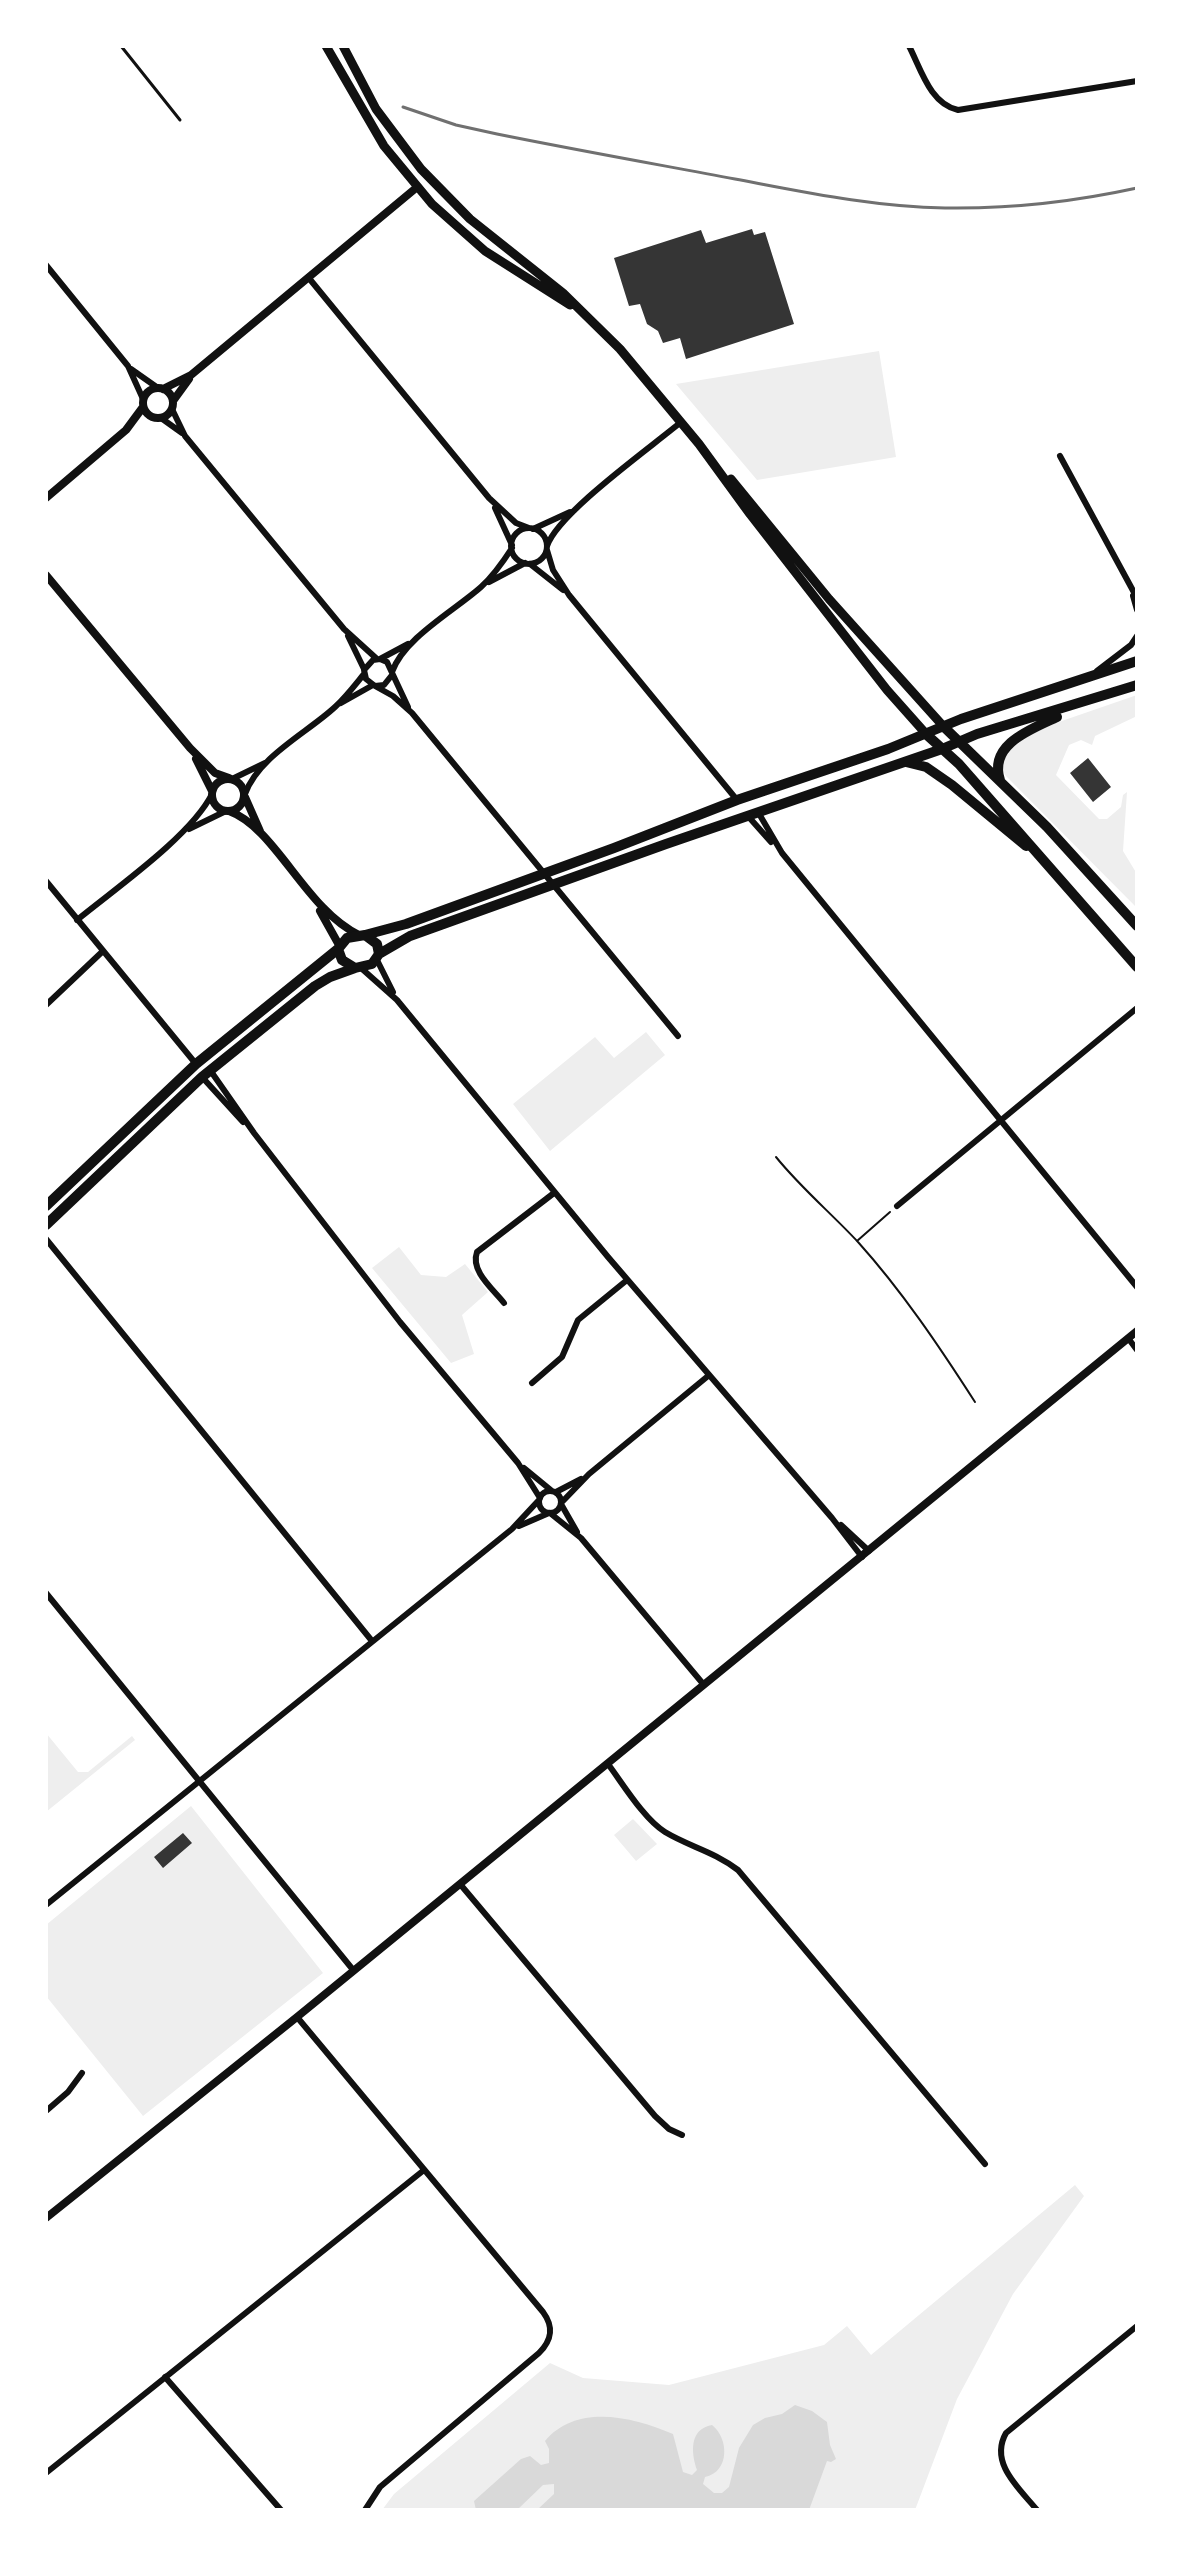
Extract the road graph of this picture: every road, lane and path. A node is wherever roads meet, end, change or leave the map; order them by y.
1 (121, 46) edge
2 (326, 46) edge
3 (343, 46) edge
4 (909, 46) edge
5 (1137, 81) edge
6 (180, 120) dead end
7 (428, 178) junction
8 (416, 188) junction
9 (46, 265) edge
10 (308, 277) junction
11 (596, 323) junction
12 (128, 366) junction
13 (191, 375) junction
14 (160, 389) junction
15 (143, 403) junction
16 (172, 405) junction
17 (156, 418) junction
18 (681, 422) junction
19 (126, 430) junction
20 (185, 436) junction
21 (699, 444) junction
22 (1060, 456) dead end
23 (49, 494) edge
24 (489, 498) junction
25 (574, 510) junction
26 (531, 529) junction
27 (512, 547) junction
28 (547, 548) junction
29 (528, 564) junction
30 (46, 568) edge
31 (46, 575) edge
32 (56, 585) junction
33 (483, 586) junction
34 (1135, 594) edge
35 (569, 595) junction
36 (1137, 610) edge
37 (344, 629) junction
38 (1137, 636) edge
39 (418, 638) junction
40 (378, 659) junction
41 (1137, 661) edge
42 (364, 672) junction
43 (392, 674) junction
44 (1088, 678) junction
45 (374, 686) junction
46 (1135, 688) edge
47 (1084, 704) junction
48 (335, 707) junction
49 (412, 713) junction
50 (944, 727) junction
51 (927, 735) junction
52 (959, 741) junction
53 (190, 748) junction
54 (942, 749) junction
55 (271, 759) junction
56 (904, 762) junction
57 (230, 778) junction
58 (1000, 780) junction
59 (212, 792) junction
60 (245, 796) junction
61 (737, 800) junction
62 (227, 811) junction
63 (752, 814) junction
64 (184, 831) junction
65 (264, 839) junction
66 (782, 853) junction
67 (1046, 862) junction
68 (544, 873) junction
69 (46, 881) edge
70 (553, 885) junction
71 (314, 900) junction
72 (77, 920) junction
73 (1137, 926) edge
74 (362, 935) junction
75 (339, 947) junction
76 (103, 951) junction
77 (378, 957) junction
78 (1137, 967) edge
79 (358, 968) junction
80 (397, 1000) junction
81 (46, 1005) edge
82 (1137, 1008) edge
83 (678, 1036) dead end
84 (196, 1064) junction
85 (206, 1074) junction
86 (1001, 1121) junction
87 (776, 1157) dead end
88 (554, 1193) junction
89 (46, 1206) edge
90 (897, 1206) joint
91 (46, 1225) edge
92 (46, 1239) edge
93 (857, 1241) junction
94 (627, 1280) junction
95 (1137, 1287) edge
96 (504, 1303) dead end
97 (1137, 1331) edge
98 (1128, 1338) junction
99 (1137, 1350) edge
100 (708, 1376) junction
101 (532, 1383) dead end
102 (975, 1402) dead end
103 (518, 1463) junction
104 (589, 1474) junction
105 (554, 1491) junction
106 (539, 1499) junction
107 (562, 1503) junction
108 (549, 1513) junction
109 (512, 1529) junction
110 (581, 1538) junction
111 (866, 1554) junction
112 (46, 1593) edge
113 (372, 1641) junction
114 (704, 1685) junction
115 (608, 1764) junction
116 (200, 1781) junction
117 (460, 1884) junction
118 (48, 1905) edge
119 (354, 1971) junction
120 (297, 2017) junction
121 (82, 2073) dead end
122 (46, 2111) edge
123 (682, 2135) dead end
124 (985, 2164) dead end
125 (424, 2170) junction
126 (46, 2218) edge
127 (1137, 2326) edge
128 (165, 2377) junction
129 (46, 2473) edge
130 (281, 2510) edge
131 (365, 2510) edge
132 (1037, 2510) edge

1 - 6 lane
2 - 8 main road
3 - 7 main road
4 - 5 street
7 - 8 main road
7 - 11 main road
8 - 10 street
8 - 11 main road
9 - 12 street
10 - 13 street
10 - 24 street
11 - 18 main road
12 - 14 street
12 - 15 street
13 - 14 street
13 - 16 street
14 - 15 street
14 - 16 street
15 - 17 street
15 - 19 street
16 - 17 street
16 - 20 street
17 - 19 street
17 - 20 street
18 - 21 main road
18 - 25 street
19 - 23 street
20 - 37 street
21 - 50 main road
21 - 51 main road
22 - 34 street
24 - 26 street
24 - 27 street
25 - 26 street
25 - 28 street
26 - 27 street
26 - 28 street
27 - 29 street
27 - 33 street
28 - 29 street
28 - 35 street
29 - 33 street
29 - 35 street
30 - 32 street
31 - 32 street
32 - 53 street
33 - 39 street
34 - 36 street
35 - 61 street
37 - 40 street
37 - 42 street
38 - 44 street
39 - 40 street
39 - 43 street
40 - 42 street
40 - 43 street
41 - 44 main road
42 - 45 street
42 - 48 street
43 - 45 street
43 - 49 street
44 - 50 main road
45 - 48 street
45 - 49 street
46 - 47 main road
47 - 52 main road
47 - 58 main road
48 - 55 street
49 - 68 street
50 - 51 main road
50 - 52 main road
51 - 54 main road
51 - 61 main road
52 - 54 main road
52 - 58 main road
53 - 57 street
53 - 59 street
54 - 56 main road
54 - 67 main road
55 - 57 street
55 - 60 street
56 - 63 main road
56 - 67 main road
57 - 59 street
57 - 60 street
58 - 73 main road
59 - 62 street
59 - 64 street
60 - 62 street
60 - 65 street
61 - 63 main road
61 - 68 main road
62 - 64 street
62 - 65 street
63 - 66 street
63 - 66 street
63 - 70 main road
64 - 72 street
65 - 71 street
66 - 86 street
67 - 78 main road
68 - 70 street
68 - 74 main road
69 - 72 street
70 - 77 main road
70 - 83 street
71 - 74 street
71 - 75 street
72 - 76 street
74 - 75 main road
74 - 77 main road
75 - 79 main road
75 - 84 main road
76 - 81 street
76 - 84 street
77 - 79 main road
77 - 80 street
79 - 80 street
79 - 85 main road
80 - 88 street
82 - 86 street
84 - 85 main road
84 - 89 main road
85 - 91 main road
85 - 103 street
86 - 90 street
86 - 95 street
87 - 93 path
88 - 94 street
88 - 96 street
90 - 93 path
92 - 113 street
93 - 102 path
94 - 100 street
94 - 101 street
97 - 98 street
98 - 99 street
98 - 111 street
100 - 104 street
100 - 111 street
103 - 105 street
103 - 106 street
104 - 105 street
104 - 107 street
105 - 106 street
105 - 107 street
106 - 108 street
106 - 109 street
107 - 108 street
107 - 110 street
108 - 109 street
108 - 110 street
109 - 113 street
110 - 114 street
111 - 114 street
112 - 116 street
113 - 116 street
114 - 115 street
115 - 117 street
115 - 124 street
116 - 118 street
116 - 119 street
117 - 119 street
117 - 123 street
119 - 120 street
120 - 125 street
120 - 126 street
121 - 122 street
125 - 128 street
125 - 131 street
127 - 132 street
128 - 129 street
128 - 130 street

